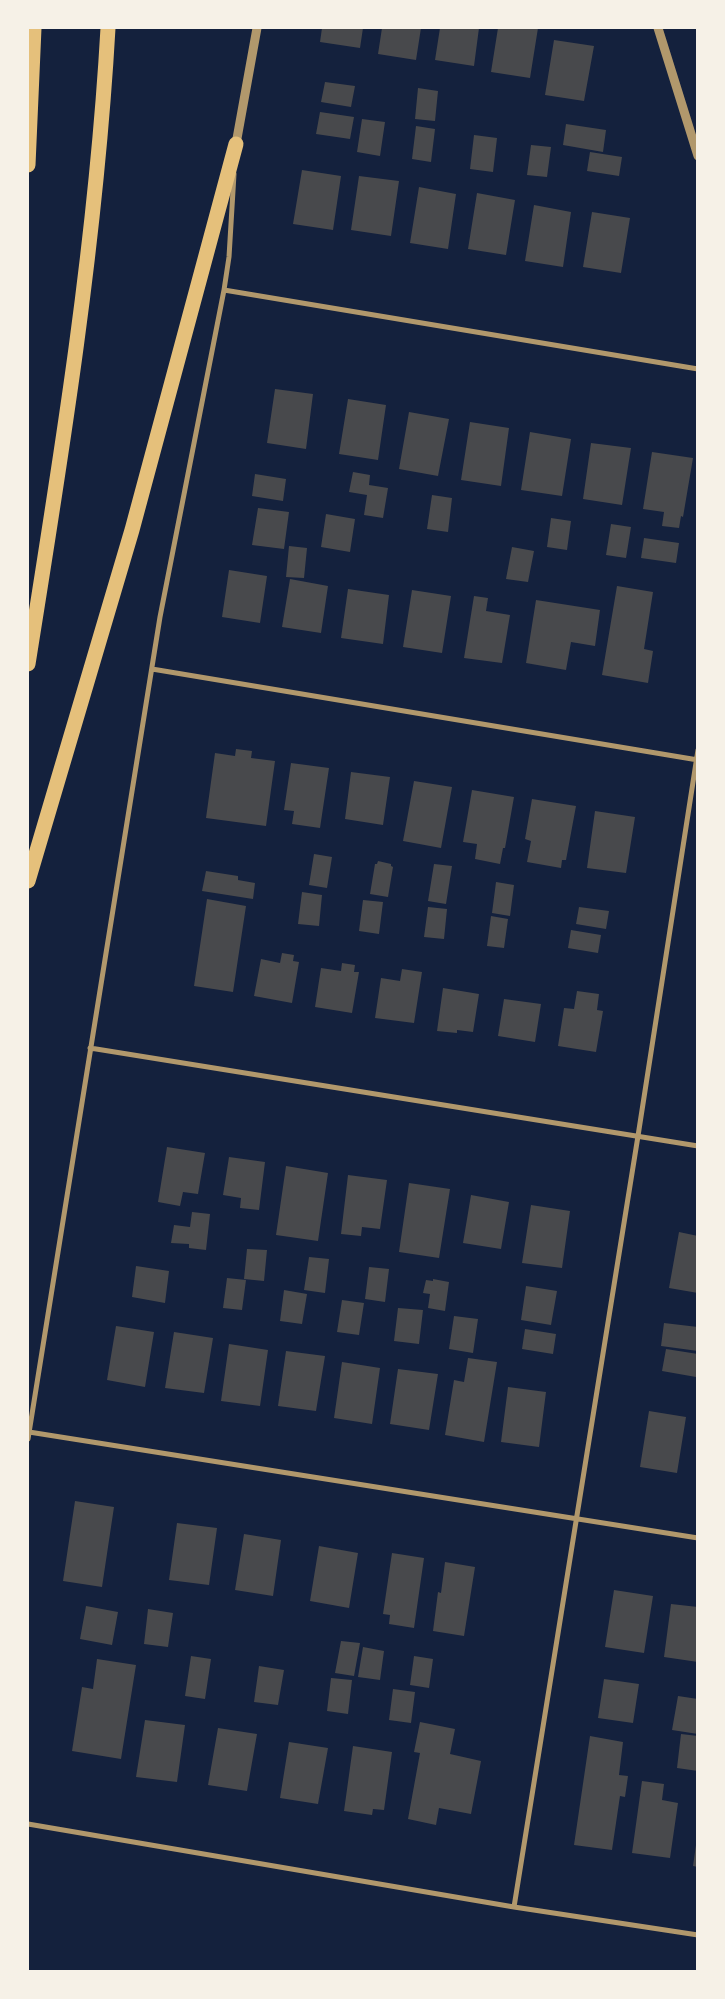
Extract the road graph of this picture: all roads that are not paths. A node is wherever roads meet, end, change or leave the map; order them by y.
1 (34, 28) edge
2 (108, 28) edge
3 (257, 28) edge
4 (658, 28) edge
5 (236, 144) junction
6 (698, 156) edge
7 (28, 165) edge
8 (224, 290) junction
9 (698, 369) edge
10 (28, 664) edge
11 (152, 669) junction
12 (698, 750) edge
13 (697, 760) edge
14 (28, 881) edge
15 (90, 1048) junction
16 (638, 1136) junction
17 (698, 1146) edge
18 (29, 1432) edge
19 (28, 1439) edge
20 (575, 1520) junction
21 (698, 1538) edge
22 (28, 1824) edge
23 (514, 1907) junction
24 (698, 1935) edge

1 - 7 highway
2 - 10 highway
3 - 5 street
4 - 6 street
5 - 8 street
5 - 14 highway
8 - 9 street
8 - 11 street
11 - 13 street
11 - 15 street
12 - 13 street
13 - 16 street
15 - 16 street
15 - 18 street
16 - 17 street
16 - 20 street
18 - 19 street
18 - 20 street
20 - 21 street
20 - 23 street
22 - 23 street
23 - 24 street

